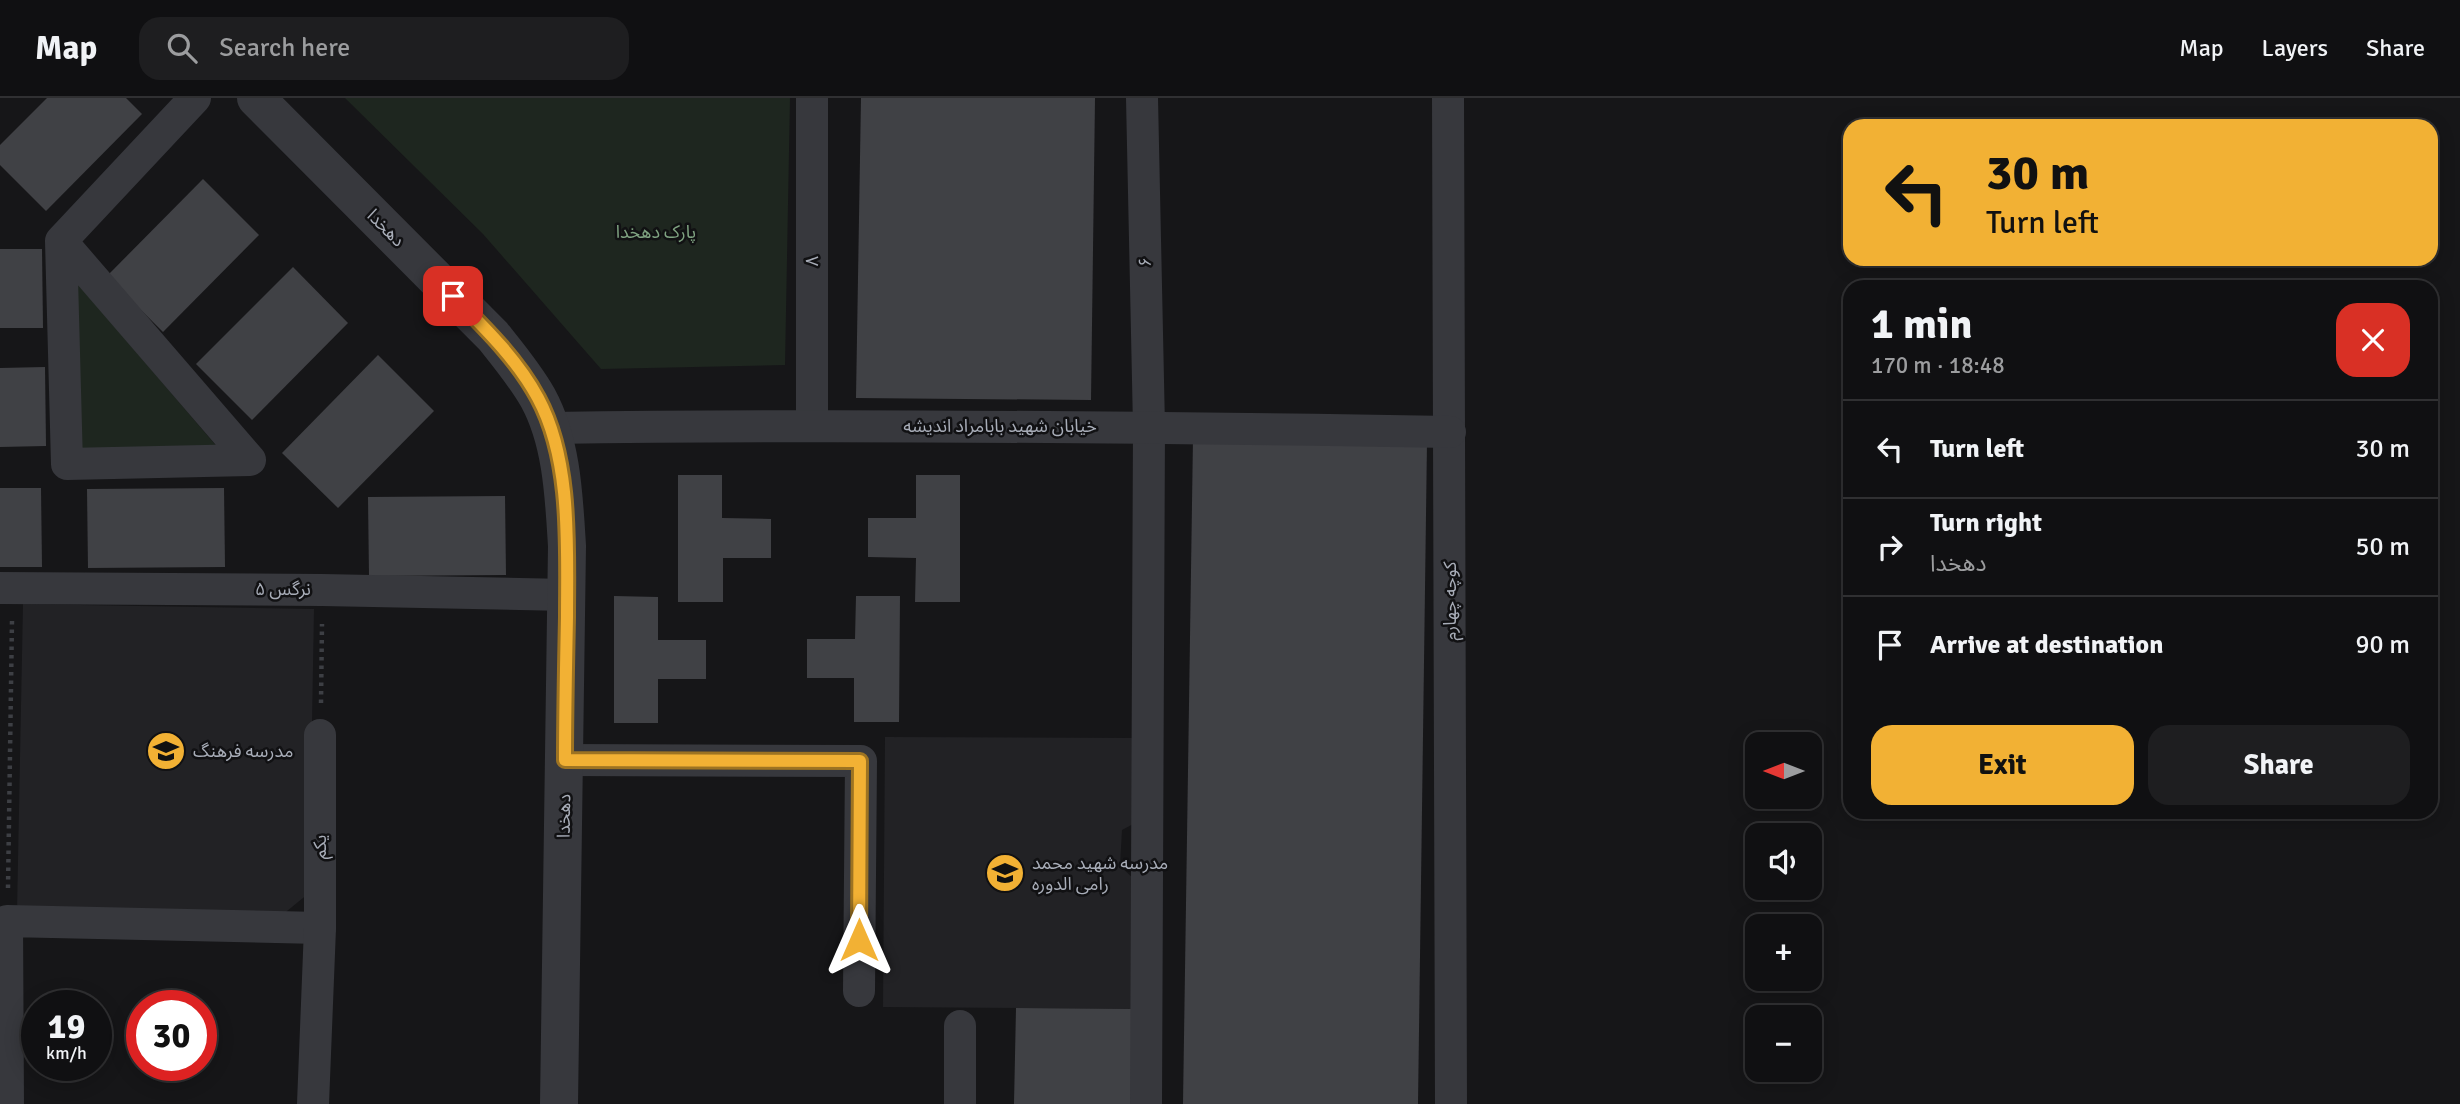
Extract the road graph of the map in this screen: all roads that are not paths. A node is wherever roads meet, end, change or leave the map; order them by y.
1 (195, 98) edge
2 (256, 98) edge
3 (812, 98) edge
4 (1142, 98) edge
5 (1448, 98) edge
6 (61, 241) junction
7 (812, 425) junction
8 (1149, 427) junction
9 (551, 428) junction
10 (1450, 432) junction
11 (6, 588) edge
12 (567, 595) junction
13 (320, 735) road end
14 (565, 760) junction
15 (320, 928) junction
16 (859, 991) dead end
17 (960, 1026) dead end
18 (8, 1104) edge
19 (313, 1104) edge
20 (559, 1104) edge
21 (960, 1104) edge
22 (1146, 1104) edge
23 (1451, 1104) edge

1 - 6 street
2 - 9 street, دهخدا
3 - 7 street, ۸
4 - 8 street, ۶
5 - 10 street, کوچه چهارم
6 - 6 street
7 - 8 street, خیابان شهید بابامراد اندیشه
7 - 9 street, خیابان شهید بابامراد اندیشه
8 - 10 street, خیابان شهید بابامراد اندیشه
8 - 22 street, ۶
9 - 12 street, دهخدا
10 - 23 street, کوچه چهارم
11 - 12 street, نرگس ۵
12 - 14 street, دهخدا
13 - 15 street, یکم
14 - 16 street
14 - 20 street, دهخدا
15 - 18 street
15 - 19 street, یکم
17 - 21 street

